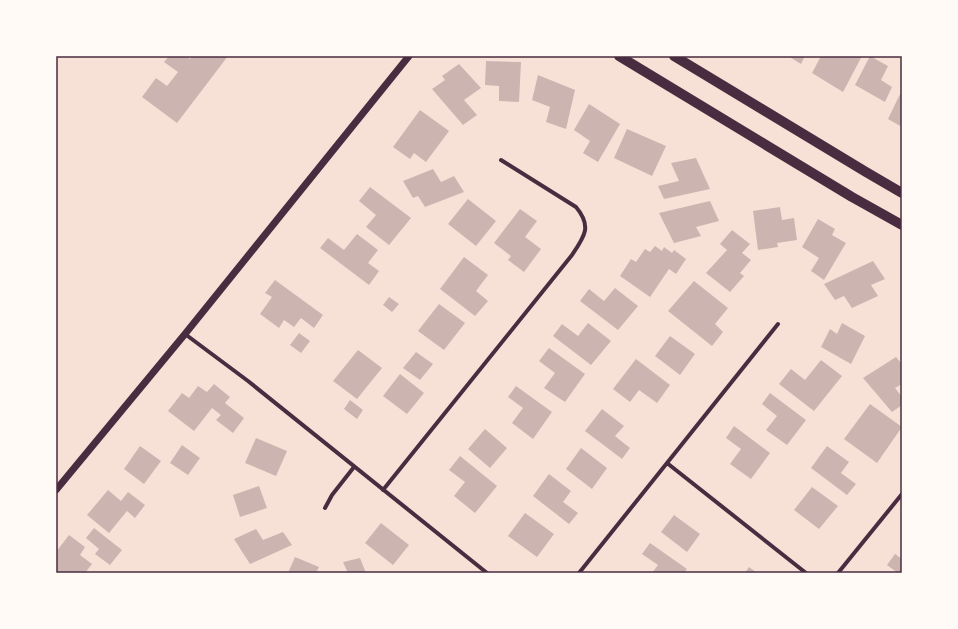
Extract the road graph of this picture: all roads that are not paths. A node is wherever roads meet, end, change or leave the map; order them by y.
1 (409, 56) edge
2 (619, 56) edge
3 (674, 56) edge
4 (501, 160) dead end
5 (902, 193) edge
6 (902, 225) edge
7 (778, 324) dead end
8 (185, 334) junction
9 (667, 463) junction
10 (354, 467) junction
11 (56, 490) edge
12 (383, 490) junction
13 (902, 494) edge
14 (325, 508) dead end
15 (487, 573) edge
16 (580, 573) edge
17 (806, 573) edge
18 (838, 573) edge

1 - 8 street
2 - 6 main road
3 - 5 main road
4 - 12 street
7 - 9 street
8 - 10 street
8 - 11 street
9 - 16 street
9 - 17 street
10 - 12 street
10 - 14 street
12 - 15 street
13 - 18 street

